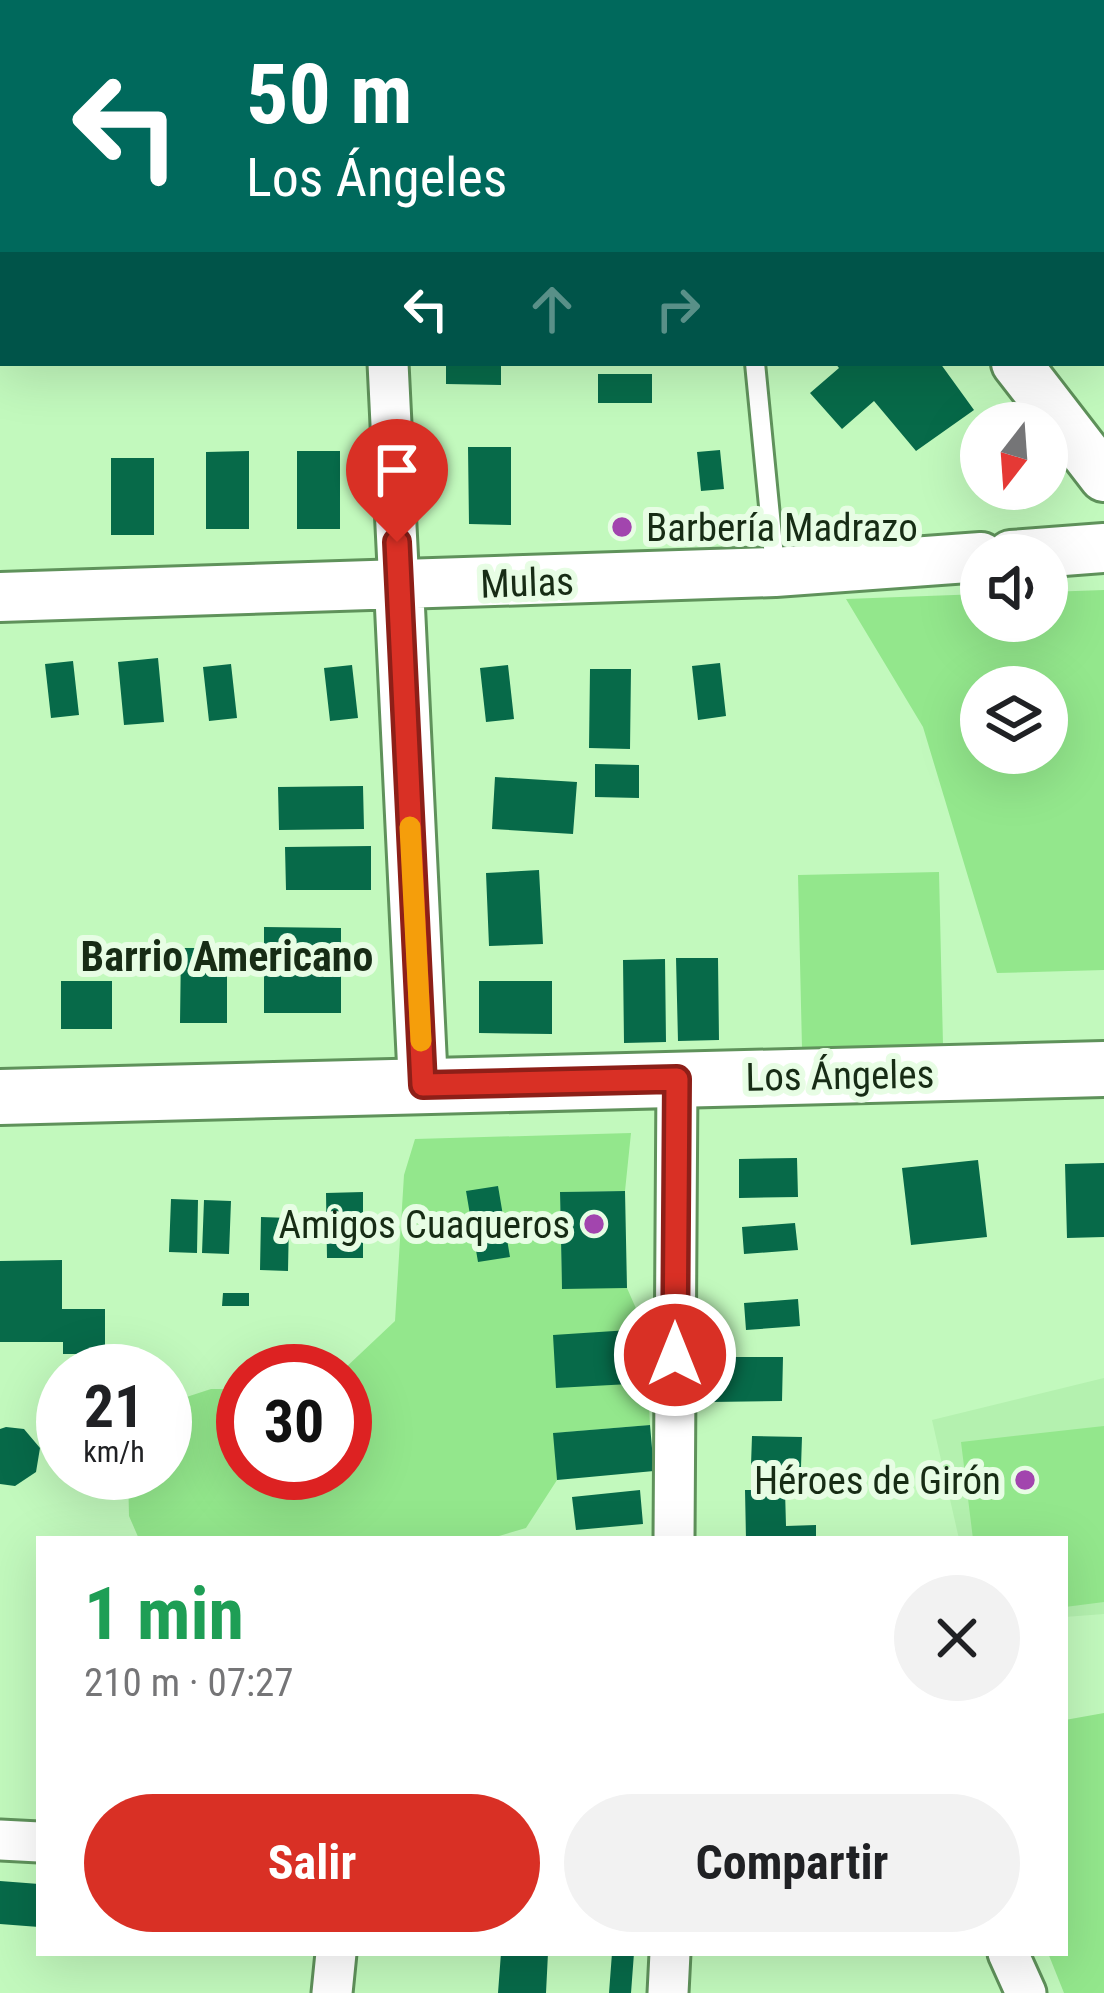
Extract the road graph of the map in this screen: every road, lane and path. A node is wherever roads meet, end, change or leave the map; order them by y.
1 (388, 366) edge
2 (755, 366) edge
3 (1018, 366) edge
4 (1104, 477) edge
5 (1104, 548) edge
6 (1068, 551) edge
7 (960, 559) edge
8 (775, 572) junction
9 (399, 587) junction
10 (0, 597) edge
11 (1104, 1069) edge
12 (677, 1079) junction
13 (423, 1085) junction
14 (0, 1096) edge
15 (674, 1536) edge
16 (0, 1840) edge
17 (36, 1842) edge
18 (336, 1956) edge
19 (670, 1956) edge
20 (1009, 1956) edge
21 (332, 1993) edge
22 (668, 1993) edge
23 (1026, 1993) edge

1 - 9 street
2 - 8 lane
3 - 4 street
5 - 6 street
7 - 8 street, Mulas
8 - 9 street, Mulas
9 - 10 street, Mulas
9 - 13 street
11 - 12 main road, Los Ángeles
12 - 13 main road, Los Ángeles
12 - 15 street
13 - 14 main road, Los Ángeles
16 - 17 street
18 - 21 street
19 - 22 street
20 - 23 street

